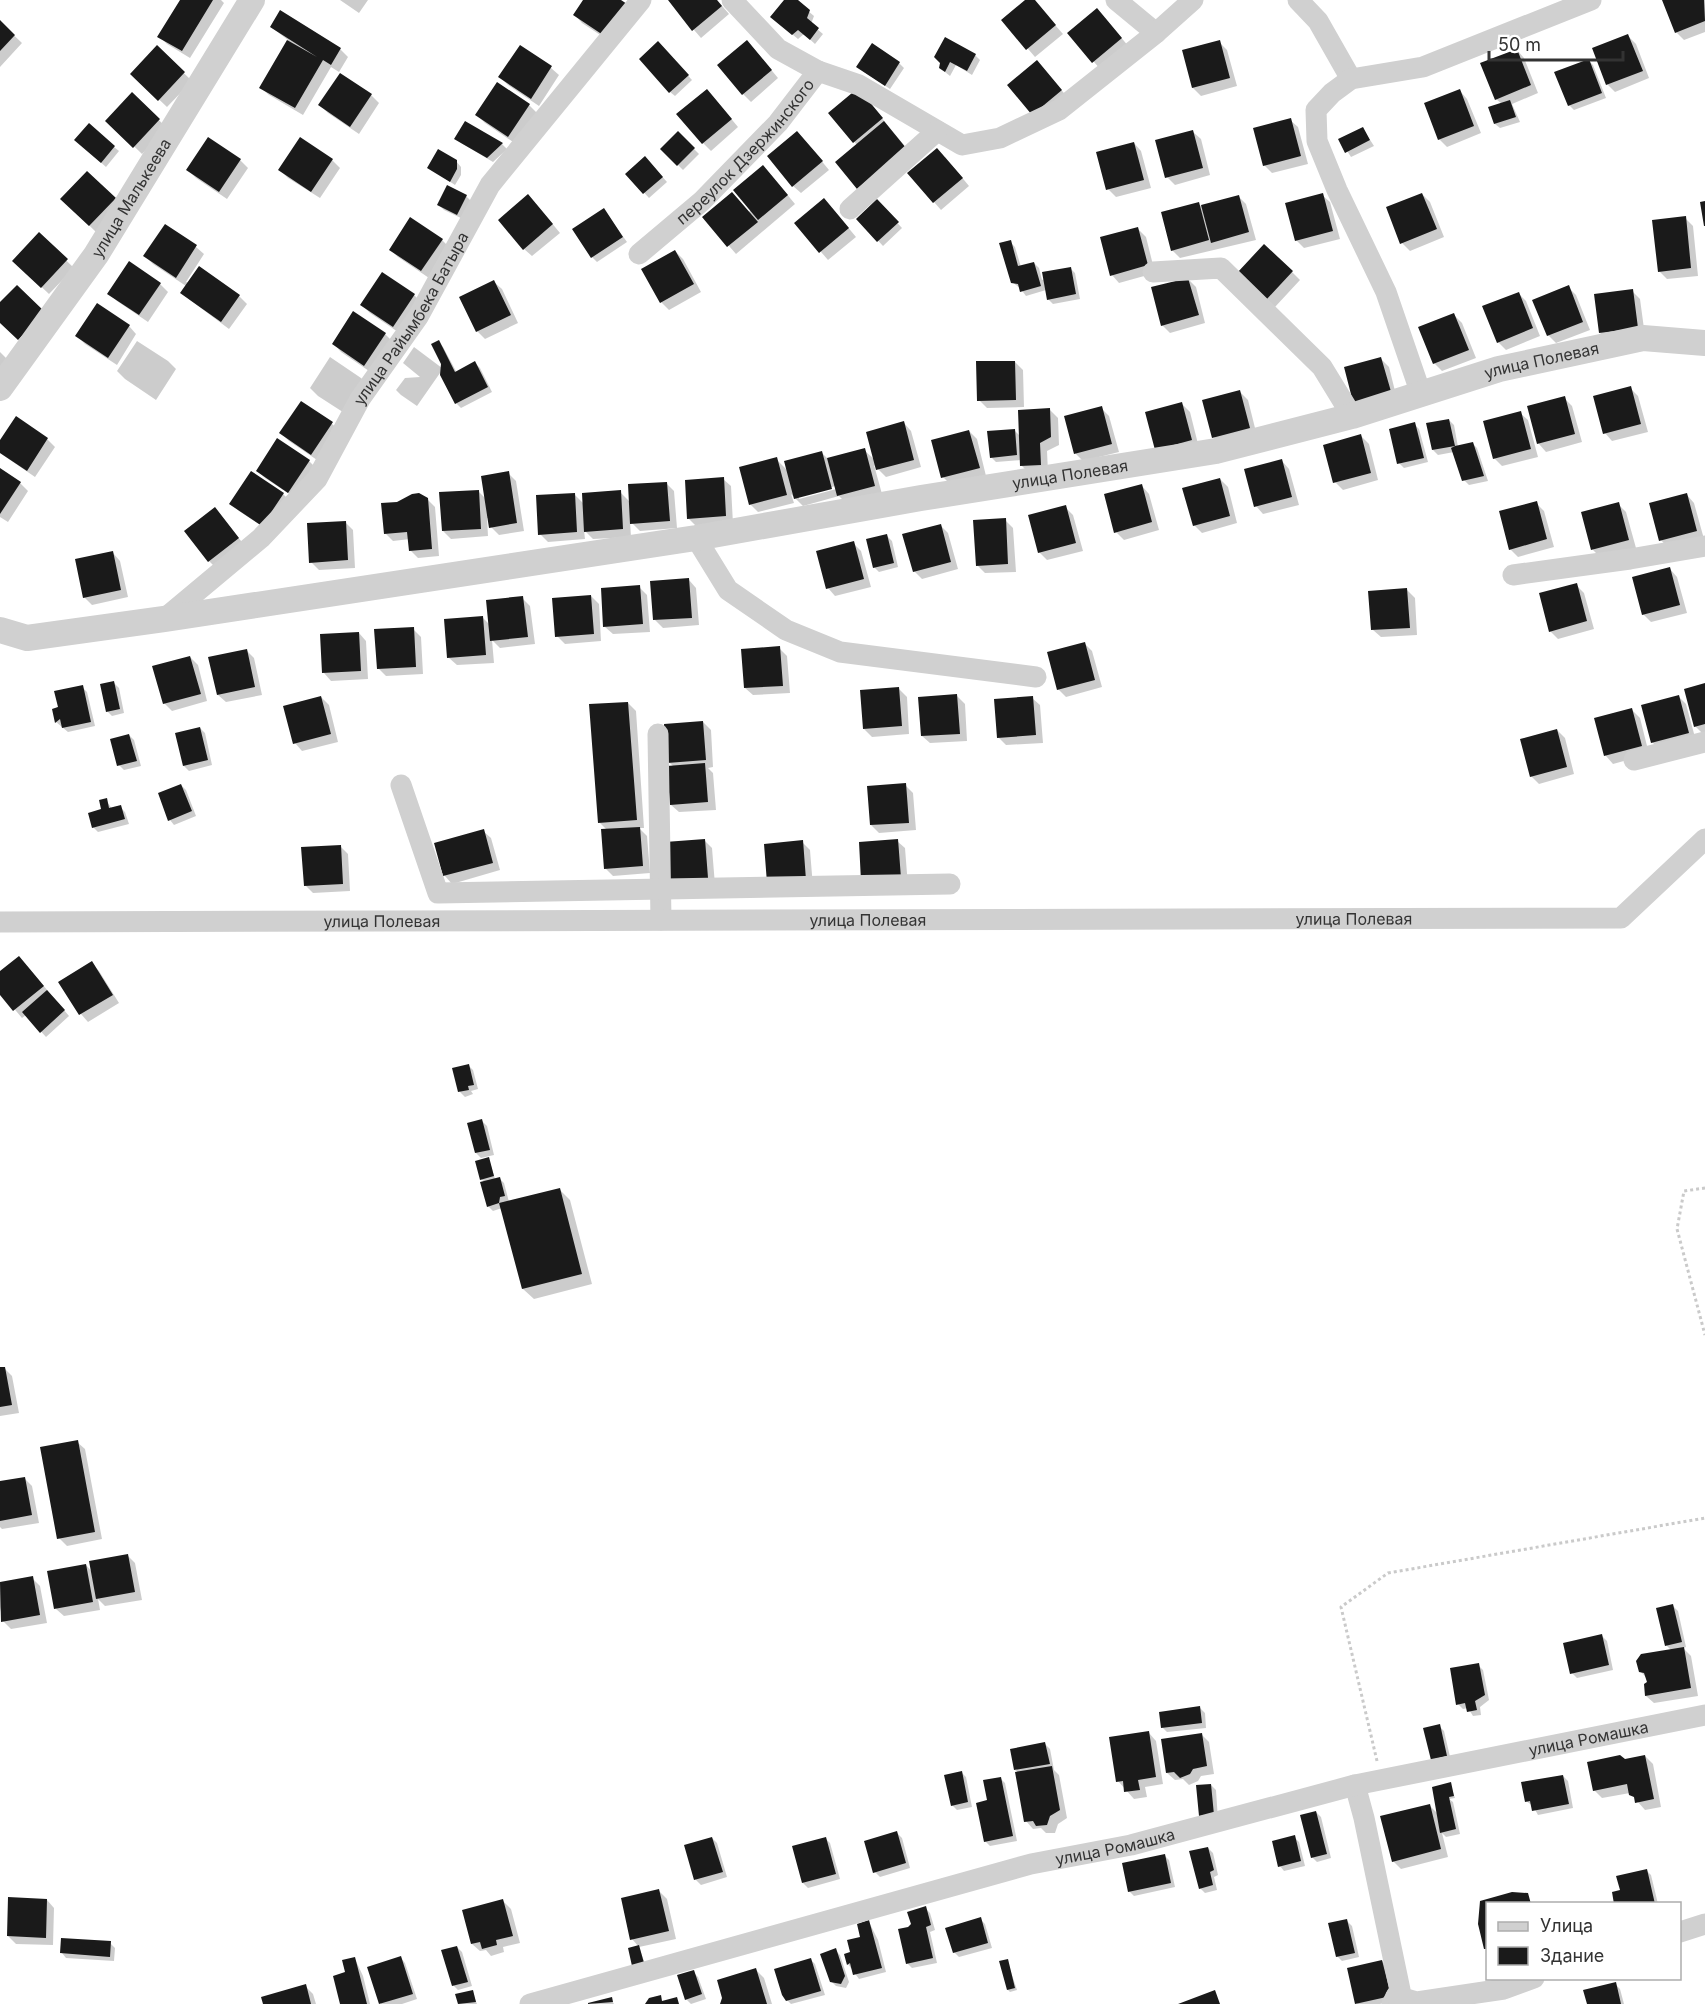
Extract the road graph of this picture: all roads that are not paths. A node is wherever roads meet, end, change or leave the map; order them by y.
1 (252, 0) edge
2 (641, 0) edge
3 (732, 0) edge
4 (1116, 0) edge
5 (1193, 0) edge
6 (1298, 0) edge
7 (1591, 0) edge
8 (1156, 33) junction
9 (818, 71) junction
10 (1351, 79) junction
11 (937, 131) junction
12 (850, 209) dead end
13 (639, 254) dead end
14 (1152, 272) dead end
15 (1705, 343) edge
16 (0, 388) edge
17 (1421, 394) junction
18 (1352, 416) junction
19 (696, 538) junction
20 (1705, 546) edge
21 (1513, 575) dead end
22 (164, 620) junction
23 (0, 630) edge
24 (1036, 677) dead end
25 (658, 734) dead end
26 (1705, 742) edge
27 (1634, 760) dead end
28 (401, 785) dead end
29 (1705, 839) edge
30 (950, 884) dead end
31 (660, 889) junction
32 (661, 920) junction
33 (0, 922) edge
34 (1705, 1715) edge
35 (1355, 1785) junction
36 (1705, 1924) edge
37 (1681, 1932) edge
38 (1529, 1980) edge
39 (1394, 2000) edge
40 (530, 2004) edge

1 - 16 street, улица Малькеева
2 - 22 street, улица Райымбека Батыра
3 - 9 street, переулок Дзержинского
4 - 8 street
5 - 8 street
6 - 10 street
7 - 10 street
8 - 11 street
9 - 11 street
9 - 13 street, переулок Дзержинского
10 - 17 street
11 - 12 street
14 - 18 street
15 - 17 street, улица Полевая
17 - 18 street, улица Полевая
18 - 19 street, улица Полевая
19 - 22 street, улица Полевая
19 - 24 street
20 - 21 street
22 - 23 street, улица Полевая
25 - 31 street
26 - 27 street
28 - 31 street
29 - 32 street, улица Полевая
30 - 31 street
31 - 32 street
32 - 33 street, улица Полевая
34 - 35 street, улица Ромашка
35 - 39 street
35 - 40 street, улица Ромашка
36 - 37 street
38 - 39 street

